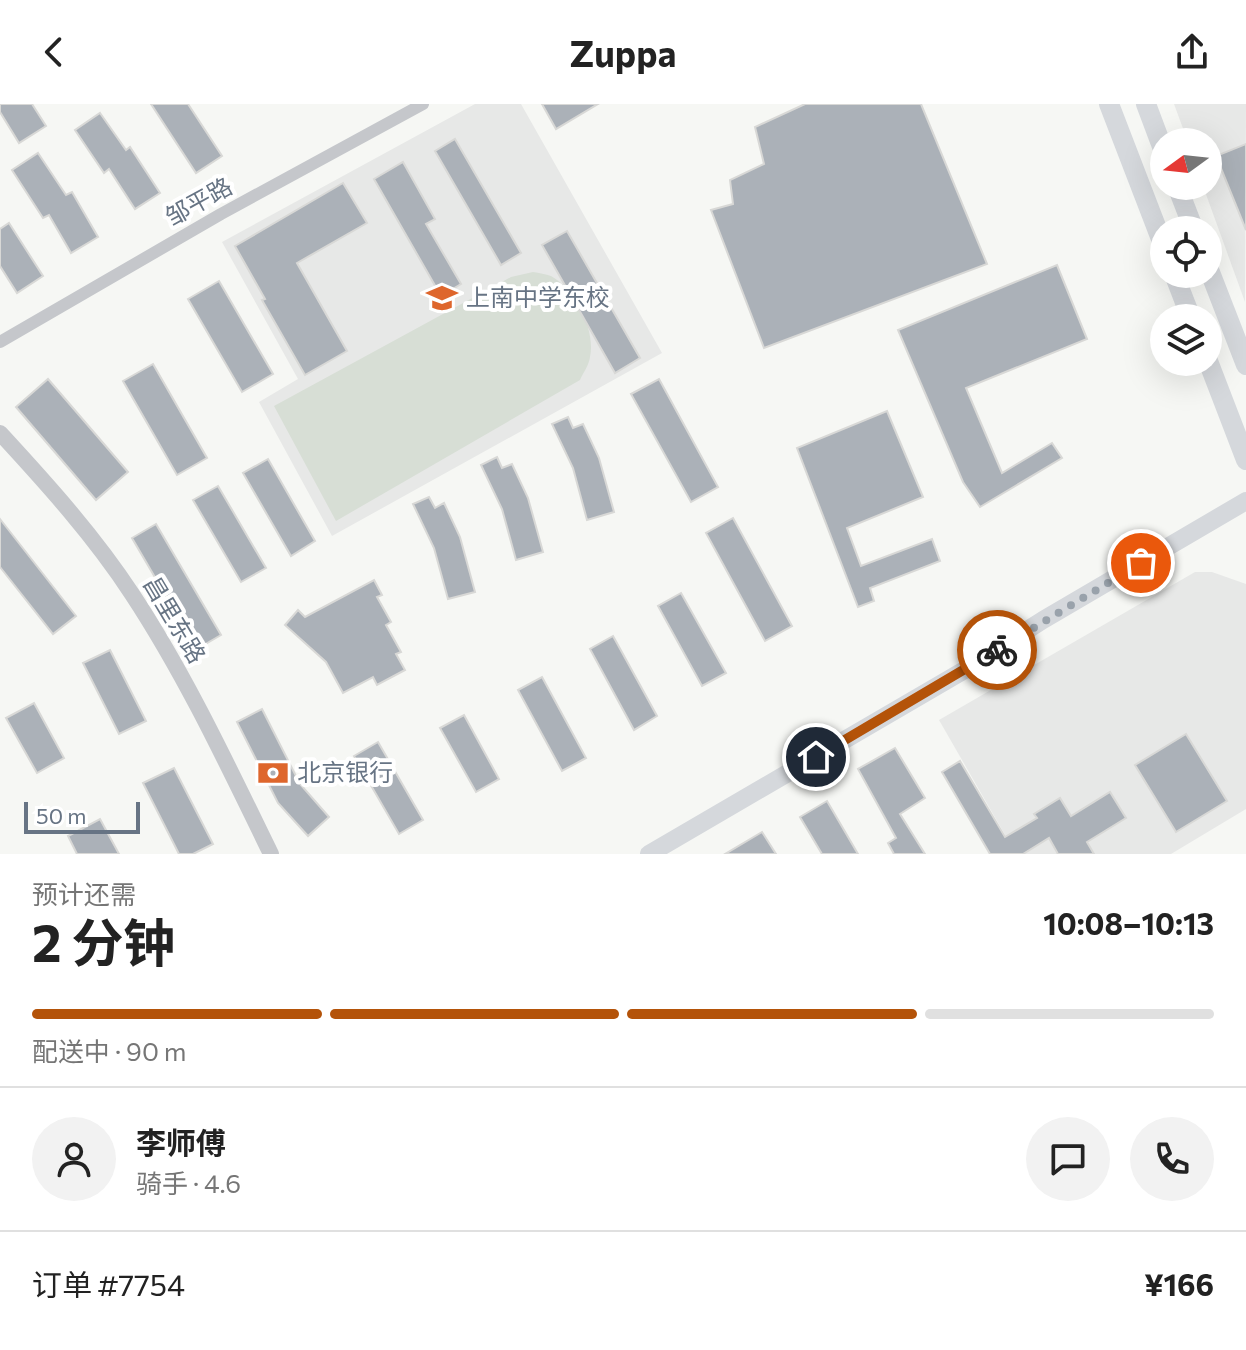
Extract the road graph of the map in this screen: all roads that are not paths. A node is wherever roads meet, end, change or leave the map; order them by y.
1 (423, 104) edge
2 (1109, 104) edge
3 (1146, 104) edge
4 (1155, 128) edge
5 (1152, 216) edge
6 (1216, 288) edge
7 (0, 342) edge
8 (1246, 365) edge
9 (1214, 376) edge
10 (0, 433) edge
11 (1246, 460) edge
12 (1246, 501) edge
13 (271, 854) edge
14 (649, 854) edge

1 - 7 street, 邹平路
2 - 5 main road
3 - 4 main road
6 - 8 main road
9 - 11 main road
10 - 13 street, 昌里东路
12 - 14 main road

